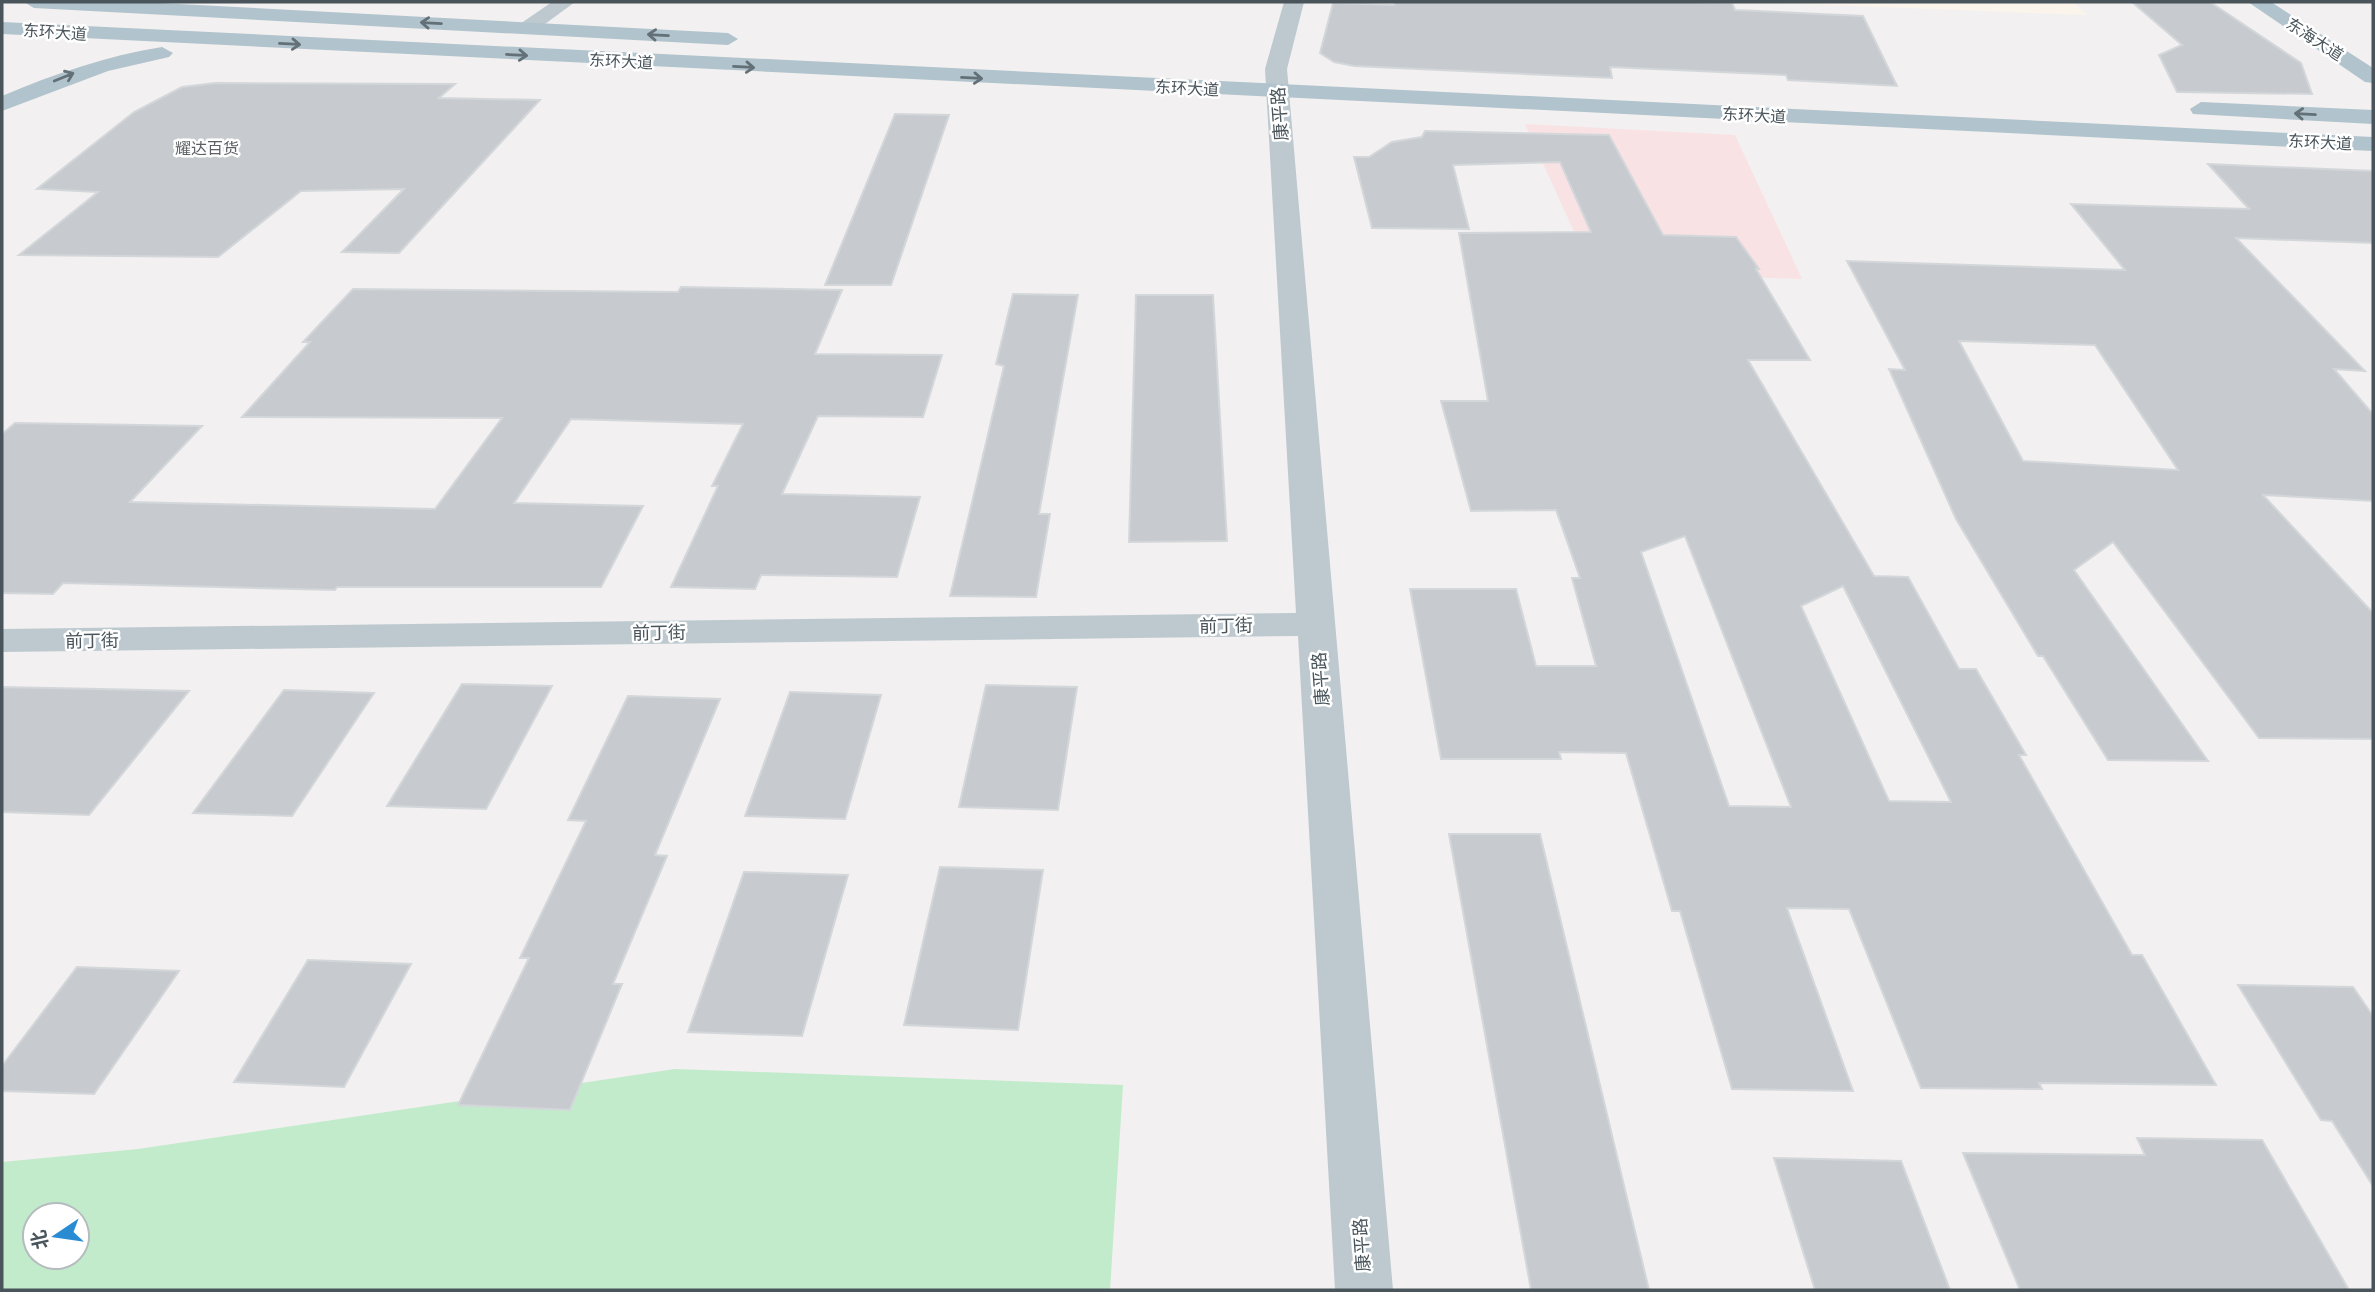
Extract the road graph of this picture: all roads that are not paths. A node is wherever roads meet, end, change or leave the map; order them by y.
1 (34, 2) edge
2 (211, 2) edge
3 (565, 2) edge
4 (1294, 2) edge
5 (2258, 2) edge
6 (2289, 2) edge
7 (88, 3) edge
8 (135, 4) edge
9 (357, 19) junction
10 (2, 28) edge
11 (527, 28) junction
12 (41, 31) junction
13 (93, 34) junction
14 (749, 40) dead end
15 (260, 43) junction
16 (2361, 45) dead end
17 (12, 50) dead end
18 (1279, 75) junction
19 (2373, 76) edge
20 (2, 96) edge
21 (2, 104) edge
22 (2179, 108) dead end
23 (2373, 117) edge
24 (2373, 144) edge
25 (1316, 624) junction
26 (2, 641) edge
27 (1364, 1290) edge

1 - 7 main road, 东环大道
2 - 9 main road
3 - 11 street
4 - 18 street, 康平路
5 - 19 main road, 东海大道
6 - 16 main road, 东海大道
7 - 8 main road, 东环大道
7 - 12 main road
8 - 9 main road, 东环大道
8 - 13 main road
11 -> 9 main road, 东环大道
10 - 12 main road, 东环大道
14 -> 11 main road, 东环大道
12 - 13 main road, 东环大道
12 - 17 main road
13 - 15 main road, 东环大道
13 - 20 main road
15 -> 18 main road, 东环大道
21 -> 15 main road
18 - 24 main road, 东环大道
18 - 25 street, 康平路
23 -> 22 main road, 东环大道
25 - 26 street, 前丁街
25 - 27 street, 康平路

